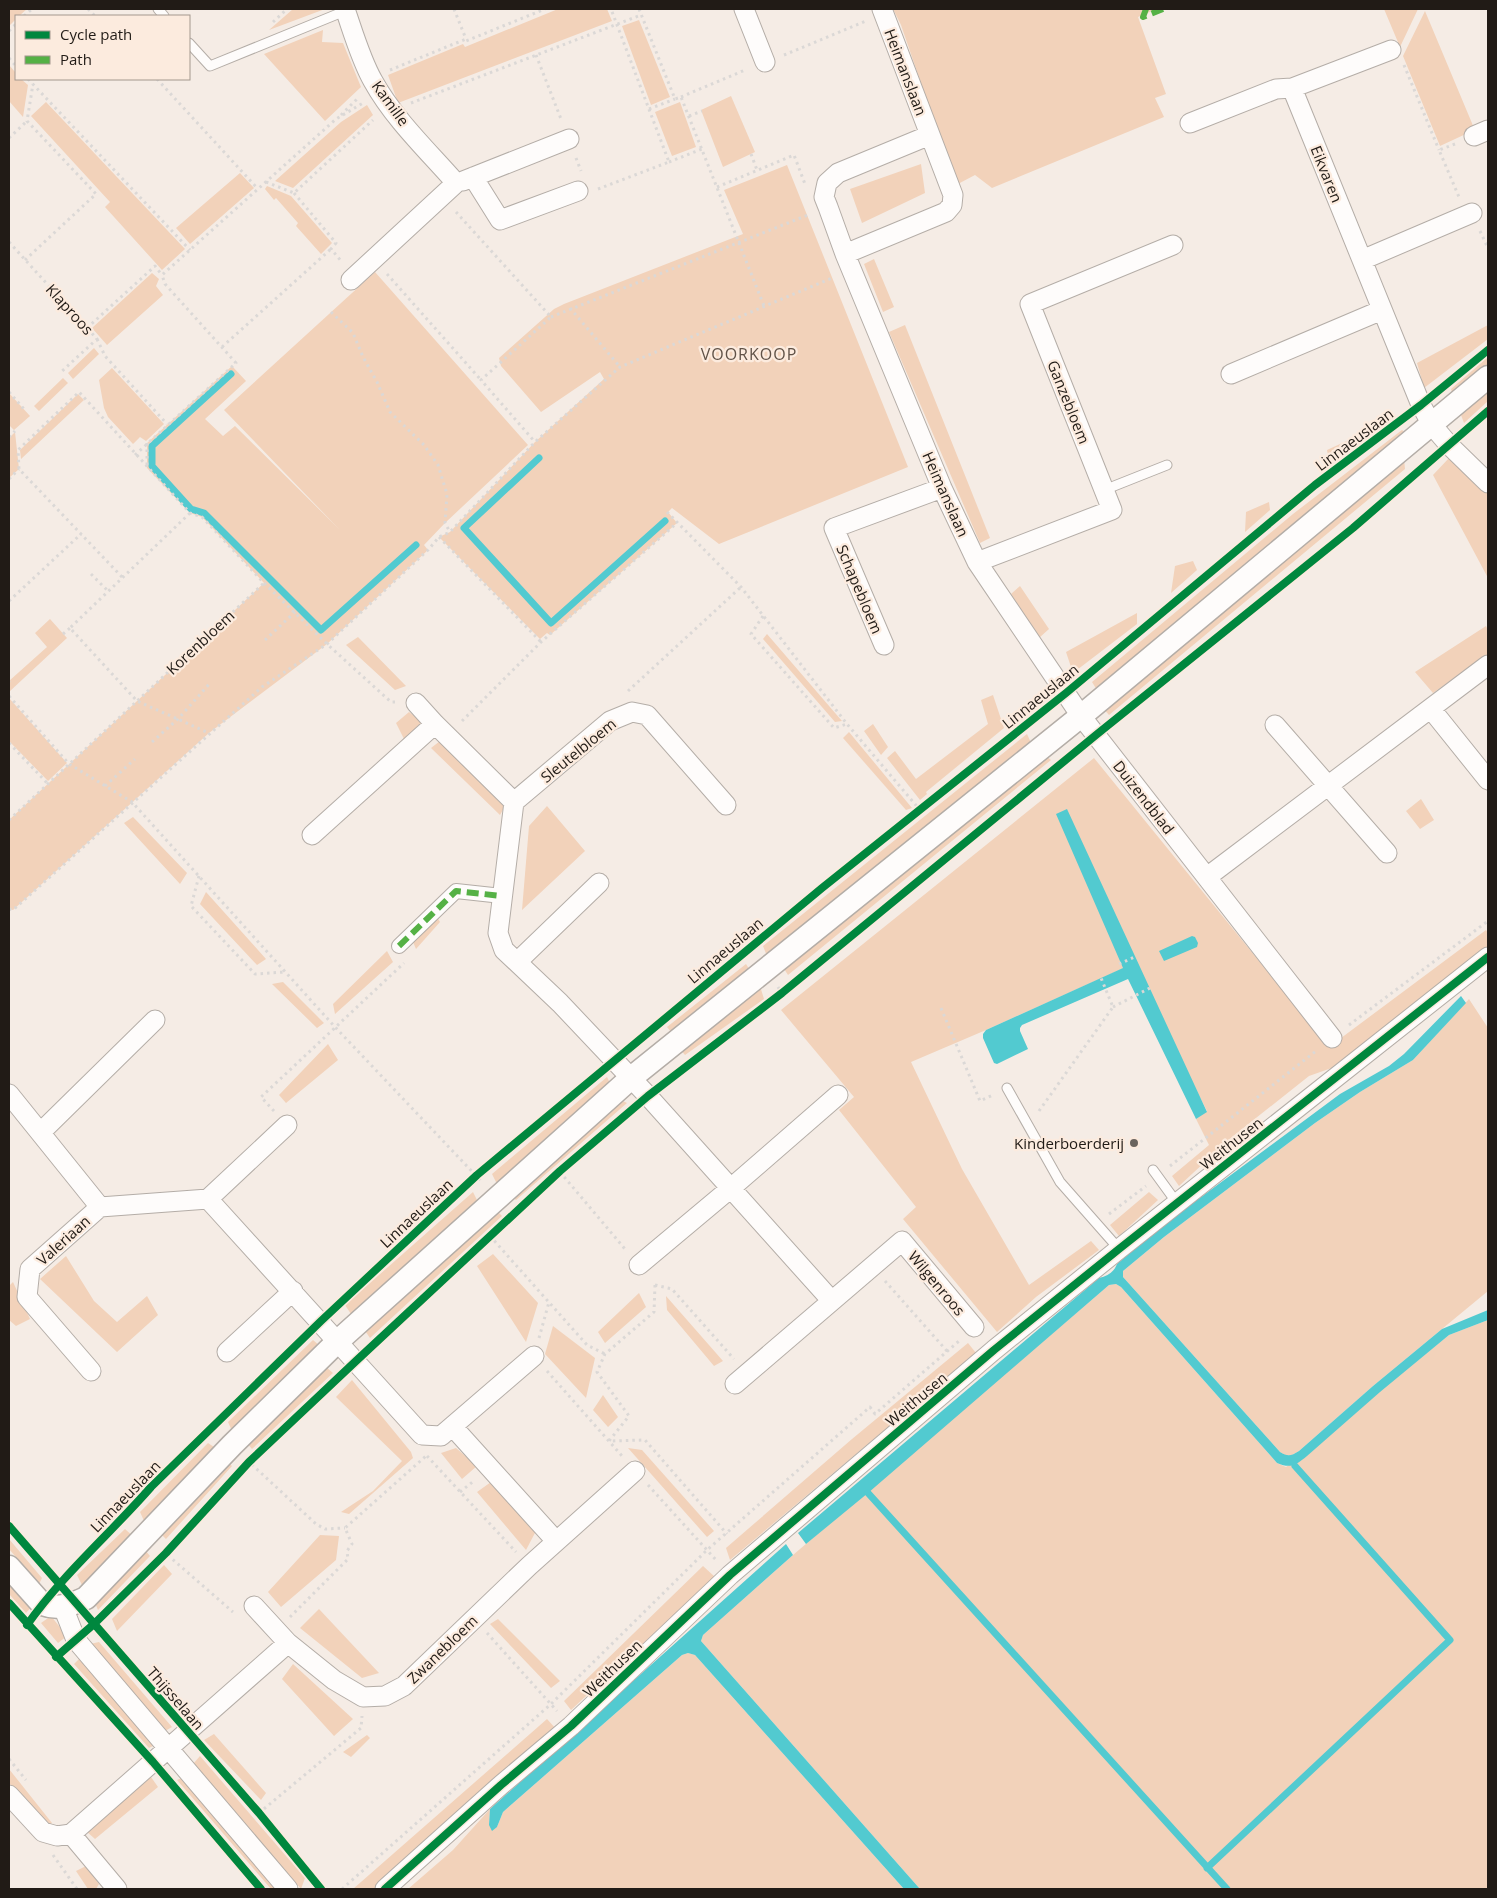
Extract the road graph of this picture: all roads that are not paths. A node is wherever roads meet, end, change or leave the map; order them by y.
1 (744, 9) edge
2 (882, 9) edge
3 (345, 10) edge
4 (190, 44) edge
5 (1395, 52) road end
6 (765, 62) dead end
7 (1292, 88) junction
8 (1190, 123) dead end
9 (930, 136) junction
10 (569, 139) dead end
11 (465, 180) junction
12 (578, 191) road end
13 (1472, 213) road end
14 (1173, 244) dead end
15 (1362, 260) junction
16 (848, 262) junction
17 (353, 278) road end
18 (1382, 310) junction
19 (1231, 374) dead end
20 (1488, 377) edge
21 (1432, 425) junction
22 (1167, 465) dead end
23 (1488, 483) edge
24 (942, 488) junction
25 (1104, 490) junction
26 (977, 562) junction
27 (884, 645) dead end
28 (1488, 666) edge
29 (416, 703) road end
30 (1431, 709) junction
31 (1081, 716) junction
32 (1275, 724) dead end
33 (441, 730) junction
34 (1488, 780) edge
35 (1329, 786) junction
36 (514, 802) junction
37 (726, 805) dead end
38 (312, 835) dead end
39 (1387, 853) dead end
40 (1207, 877) junction
41 (599, 883) dead end
42 (502, 896) junction
43 (398, 946) road end
44 (1488, 957) edge
45 (517, 962) junction
46 (155, 1020) dead end
47 (1332, 1038) road end
48 (631, 1078) junction
49 (1006, 1088) road end
50 (9, 1094) edge
51 (838, 1095) dead end
52 (287, 1125) road end
53 (41, 1132) junction
54 (1156, 1173) road end
55 (731, 1188) junction
56 (208, 1200) junction
57 (1177, 1203) junction
58 (100, 1207) junction
59 (1119, 1249) junction
60 (638, 1265) dead end
61 (293, 1291) junction
62 (831, 1300) junction
63 (974, 1327) road end
64 (338, 1341) junction
65 (227, 1352) dead end
66 (534, 1356) road end
67 (91, 1371) dead end
68 (735, 1384) dead end
69 (452, 1427) junction
70 (635, 1471) road end
71 (556, 1541) junction
72 (9, 1567) edge
73 (254, 1606) road end
74 (63, 1607) junction
75 (288, 1643) junction
76 (168, 1749) junction
77 (9, 1794) edge
78 (71, 1834) junction
79 (117, 1889) edge
80 (288, 1889) edge
81 (386, 1889) edge

1 - 6 street
2 - 9 street, Heimanslaan
3 - 4 lane, Kamille
3 - 11 street, Kamille
5 - 7 street
7 - 8 street
7 - 15 street, Eikvaren
9 - 16 street, Heimanslaan
9 - 16 street, Heimanslaan
10 - 11 street
11 - 12 street, Kamille
11 - 17 street
13 - 15 street
14 - 25 street, Ganzebloem
15 - 18 street, Eikvaren
16 - 24 street, Heimanslaan
18 - 19 street
18 - 21 street, Eikvaren
20 - 21 street
21 - 23 street
21 - 31 street
22 - 25 lane
24 - 26 street, Heimanslaan
24 - 27 street, Schapebloem
25 - 26 street, Ganzebloem
26 - 31 street, Heimanslaan
28 - 30 street
29 - 33 street
30 - 34 street
30 - 35 street
31 - 40 street, Duizendblad
31 - 48 street
32 - 35 street
33 - 36 street
33 - 38 street
35 - 39 street
35 - 40 street
36 - 37 street, Sleutelbloem
36 - 42 street
40 - 47 street, Duizendblad
41 - 45 street
42 - 43 street
42 - 45 street
44 - 57 street, Weithusen
45 - 48 street
46 - 53 street
48 - 55 street
48 - 64 street
49 - 59 lane
50 - 53 street, Valeriaan
51 - 55 street
52 - 56 street
53 - 58 street, Valeriaan
54 - 57 lane
55 - 60 street
55 - 62 street
56 - 58 street, Valeriaan
56 - 61 street
57 - 59 street, Weithusen
58 - 67 street, Valeriaan
59 - 81 street, Weithusen
61 - 64 street
61 - 65 street
62 - 63 street, Wilgenroos
62 - 68 street, Wilgenroos
64 - 69 street
64 - 74 street
66 - 69 street
69 - 71 street
70 - 71 street, Zwanebloem
71 - 75 street, Zwanebloem
72 - 74 street
73 - 75 street
74 - 76 street
75 - 76 street
76 - 78 street
76 - 80 street
77 - 78 street
78 - 79 street

